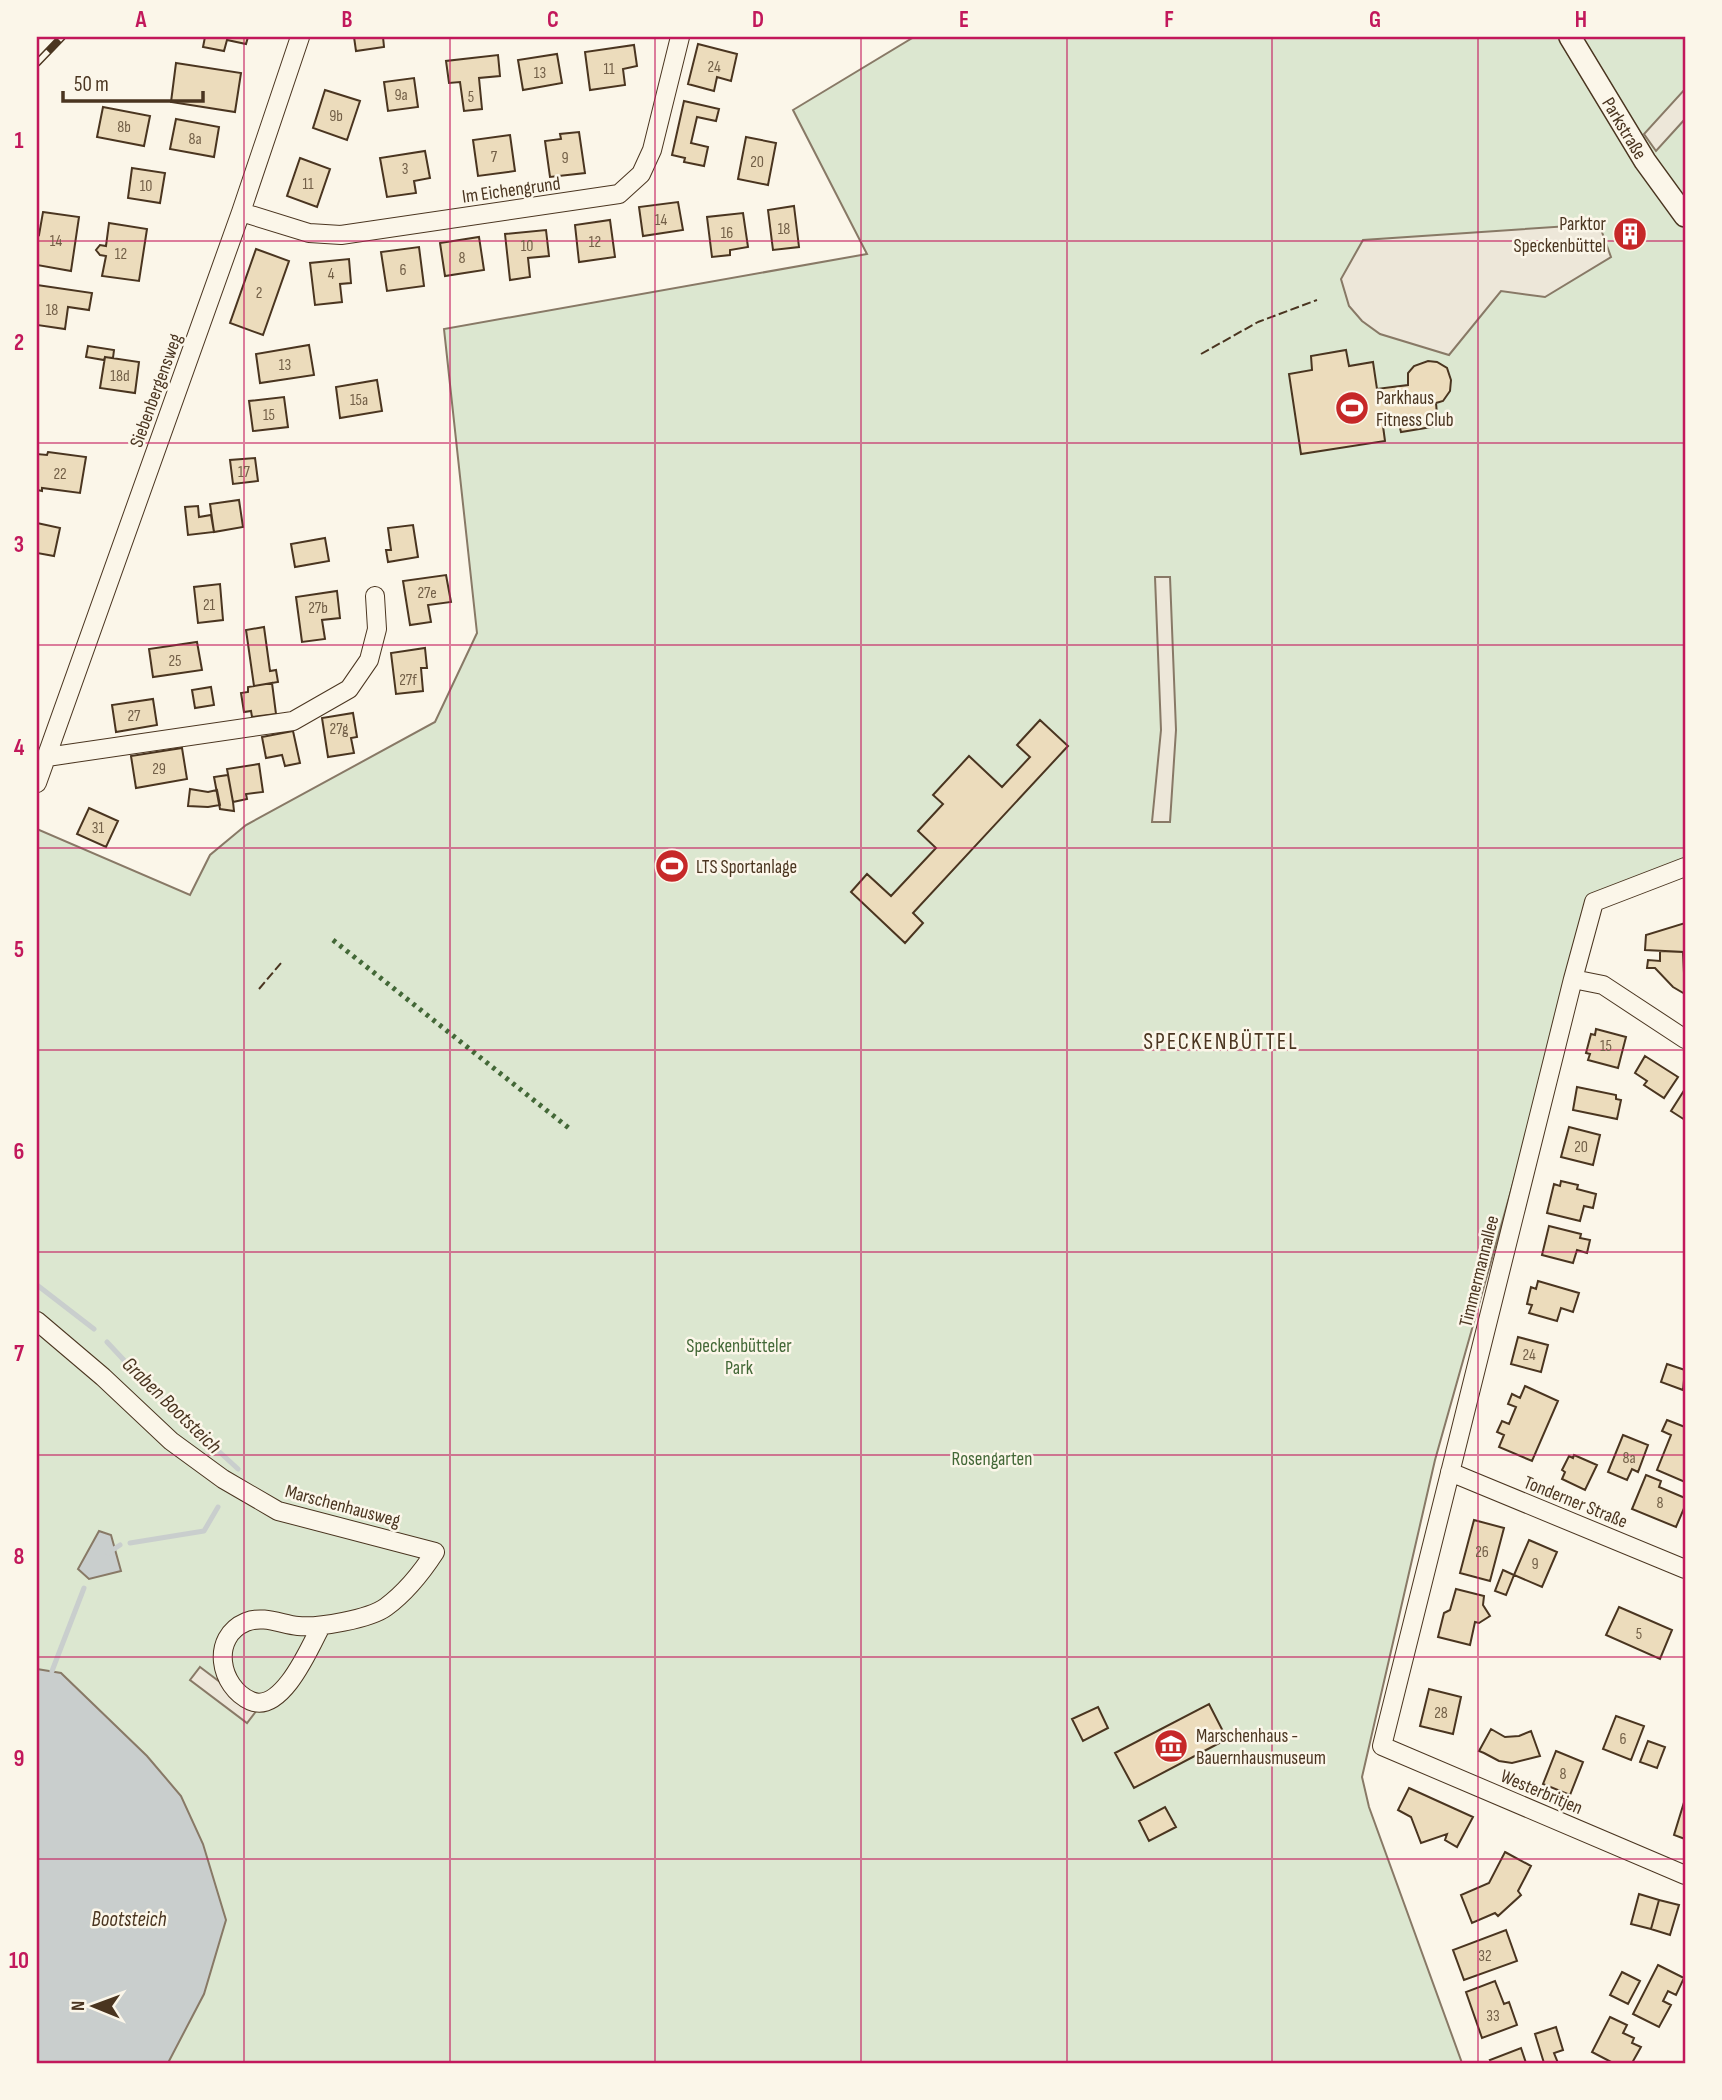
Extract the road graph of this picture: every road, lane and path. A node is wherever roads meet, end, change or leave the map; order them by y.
1 (300, 37) edge
2 (680, 37) edge
3 (1570, 37) edge
4 (241, 212) junction
5 (1685, 216) edge
6 (375, 596) dead end
7 (47, 757) junction
8 (37, 783) edge
9 (1685, 867) edge
10 (1573, 979) junction
11 (1685, 1040) edge
12 (37, 1321) edge
13 (1450, 1472) junction
14 (1685, 1569) edge
15 (321, 1626) junction
16 (1382, 1746) joint
17 (1685, 1875) edge

1 - 4 street, Siebenbergensweg
2 - 4 street, Im Eichengrund
3 - 5 street, Parkstraße
4 - 7 street, Siebenbergensweg
6 - 7 street
7 - 8 street, Siebenbergensweg
9 - 10 street, Timmermannallee
10 - 11 street
10 - 13 street, Timmermannallee
12 - 15 street, Marschenhausweg
13 - 14 street, Tonderner Straße
13 - 16 street, Timmermannallee
15 - 15 street, Marschenhausweg
16 - 17 street, Westerbritjen

